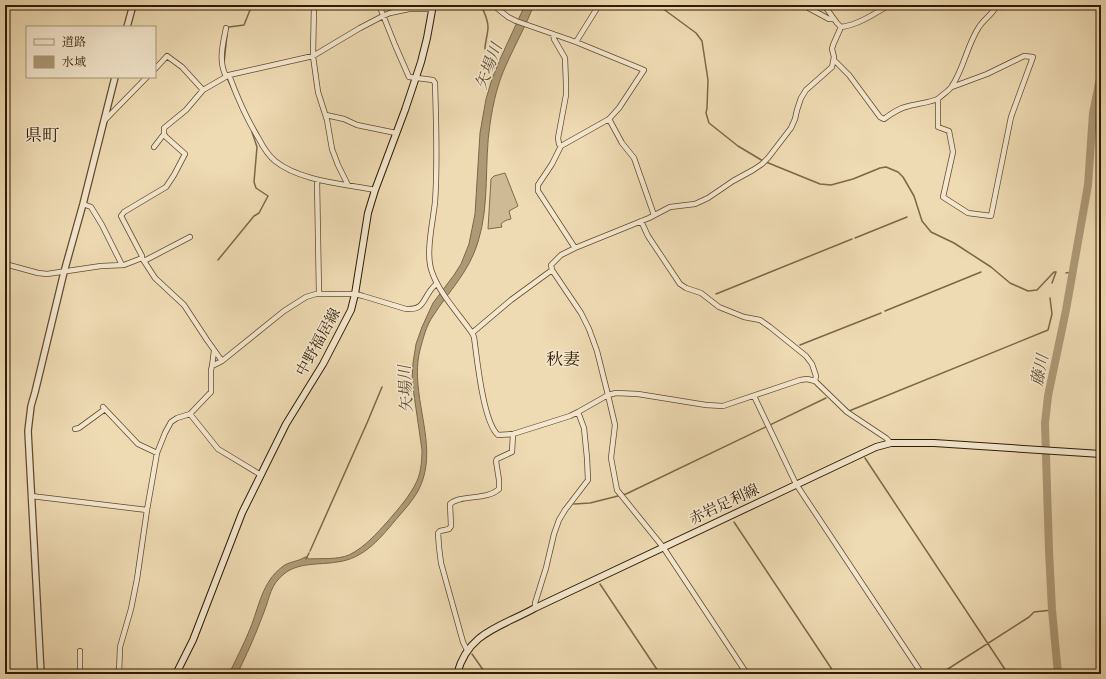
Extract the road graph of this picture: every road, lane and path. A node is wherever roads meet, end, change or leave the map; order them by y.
1 (133, 5) edge
2 (314, 5) edge
3 (379, 5) edge
4 (492, 5) edge
5 (599, 5) edge
6 (803, 5) edge
7 (824, 5) edge
8 (888, 5) edge
9 (997, 5) edge
10 (432, 7) edge
11 (383, 16) junction
12 (833, 19) junction
13 (127, 26) edge
14 (842, 27) junction
15 (226, 28) dead end
16 (553, 34) junction
17 (576, 42) junction
18 (313, 56) junction
19 (834, 60) junction
20 (156, 68) edge
21 (227, 76) junction
22 (115, 78) edge
23 (146, 78) edge
24 (416, 78) junction
25 (952, 87) junction
26 (203, 90) junction
27 (938, 99) junction
28 (326, 115) junction
29 (609, 119) junction
30 (104, 121) junction
31 (396, 133) junction
32 (164, 134) junction
33 (561, 146) junction
34 (154, 147) dead end
35 (317, 180) junction
36 (348, 185) junction
37 (374, 190) junction
38 (83, 204) junction
39 (654, 215) junction
40 (641, 221) junction
41 (190, 237) dead end
42 (575, 248) junction
43 (143, 260) junction
44 (5, 264) edge
45 (122, 265) junction
46 (552, 270) junction
47 (64, 272) junction
48 (437, 283) junction
49 (319, 294) junction
50 (355, 294) junction
51 (472, 333) junction
52 (214, 351) junction
53 (222, 361) junction
54 (212, 366) junction
55 (816, 381) junction
56 (608, 395) junction
57 (754, 396) junction
58 (578, 412) junction
59 (190, 414) junction
60 (75, 429) dead end
61 (513, 434) junction
62 (891, 443) junction
63 (156, 453) junction
64 (1101, 454) edge
65 (261, 474) junction
66 (796, 484) junction
67 (31, 496) junction
68 (147, 510) junction
69 (663, 547) junction
70 (535, 608) junction
71 (467, 650) junction
72 (80, 651) dead end
73 (41, 674) edge
74 (80, 674) edge
75 (119, 674) edge
76 (176, 674) edge
77 (457, 674) edge
78 (747, 674) edge
79 (922, 674) edge

1 - 13 street
2 - 18 street
3 - 11 street
4 - 16 street
5 - 17 street
6 - 12 street
7 - 12 street
8 - 14 street
9 - 25 street
10 - 11 street
10 - 24 main road, 中野福居線
11 - 18 street
11 - 24 street
12 - 14 street
14 - 19 street
15 - 21 street
16 - 17 street
16 - 33 street
17 - 29 street
18 - 21 street
18 - 28 street
19 - 27 street
19 - 39 street
20 - 26 street
21 - 26 street
21 - 35 street
22 - 30 street
23 - 30 street
24 - 31 main road, 中野福居線
24 - 48 street
25 - 27 street
25 - 27 street
26 - 32 street
28 - 31 street
28 - 36 street
29 - 33 street
29 - 39 street
30 - 38 street
31 - 37 main road, 中野福居線
32 - 34 street
32 - 43 street
33 - 42 street
35 - 36 street
35 - 49 street
36 - 37 street
37 - 50 main road, 中野福居線
38 - 45 street
38 - 47 street
39 - 40 street
40 - 42 street
40 - 55 street
41 - 43 street
42 - 46 street
43 - 45 street
43 - 52 street
44 - 47 street
45 - 47 street
46 - 51 street
46 - 56 street
47 - 67 street
48 - 50 street
48 - 51 street
49 - 50 street
49 - 53 street
50 - 65 main road, 中野福居線
51 - 61 street
52 - 53 street
52 - 54 street
53 - 54 street
54 - 59 street
55 - 57 street
55 - 62 street
56 - 57 street
56 - 58 street
56 - 69 street
57 - 66 street
58 - 61 street
58 - 70 street
59 - 63 street
59 - 65 street
60 - 63 street
61 - 71 street
62 - 64 main road, 赤岩足利線
62 - 66 main road, 赤岩足利線
63 - 68 street
65 - 76 main road, 中野福居線
66 - 69 main road, 赤岩足利線
66 - 79 street
67 - 68 street
67 - 73 street
68 - 75 street
69 - 70 main road, 赤岩足利線
69 - 78 street
70 - 71 main road, 赤岩足利線
71 - 77 main road, 赤岩足利線
72 - 74 street

